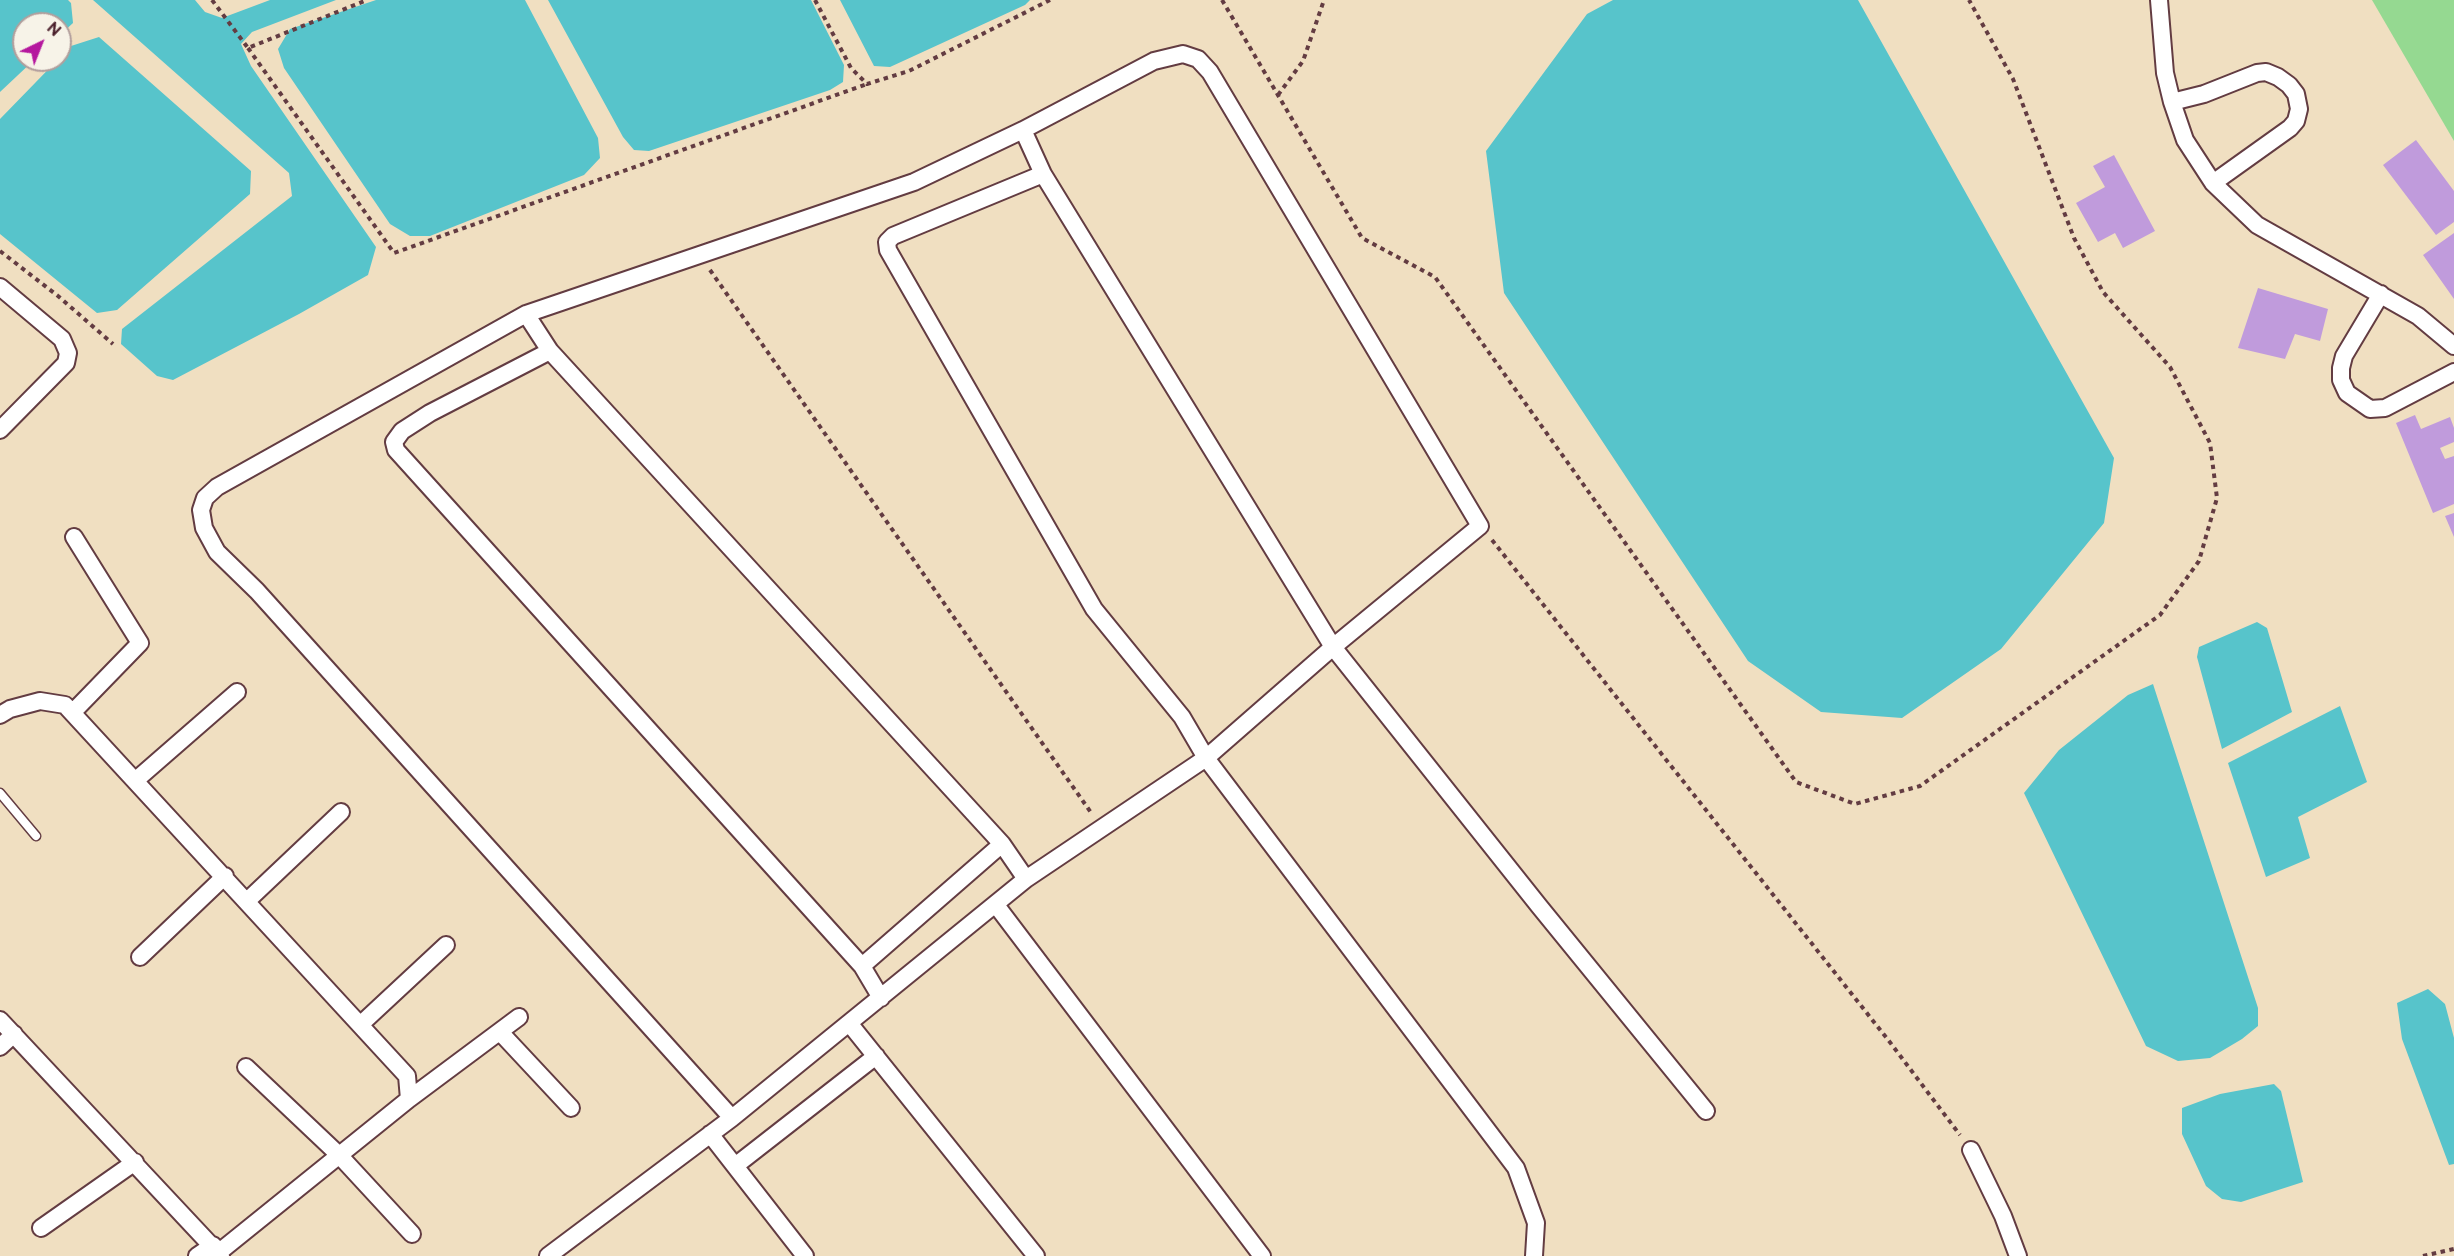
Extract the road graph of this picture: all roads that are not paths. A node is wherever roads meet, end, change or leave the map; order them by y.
1 (2159, 0) edge
2 (2172, 102) junction
3 (1023, 130) junction
4 (1043, 174) junction
5 (2214, 183) junction
6 (0, 287) edge
7 (2381, 294) junction
8 (526, 314) junction
9 (2454, 346) edge
10 (550, 351) junction
11 (2454, 372) edge
12 (0, 430) edge
13 (74, 537) dead end
14 (1333, 647) junction
15 (237, 692) dead end
16 (73, 712) junction
17 (0, 716) edge
18 (1206, 758) junction
19 (136, 780) junction
20 (0, 793) edge
21 (341, 812) dead end
22 (36, 836) dead end
23 (1002, 844) junction
24 (225, 876) junction
25 (1026, 879) junction
26 (247, 901) junction
27 (996, 904) junction
28 (446, 945) dead end
29 (140, 957) dead end
30 (862, 966) junction
31 (881, 998) junction
32 (519, 1017) dead end
33 (0, 1020) edge
34 (849, 1023) junction
35 (360, 1025) junction
36 (500, 1032) junction
37 (14, 1034) junction
38 (0, 1047) edge
39 (876, 1056) junction
40 (246, 1067) dead end
41 (409, 1099) junction
42 (571, 1108) dead end
43 (1706, 1111) dead end
44 (732, 1118) junction
45 (710, 1134) junction
46 (1971, 1150) road end
47 (339, 1155) junction
48 (135, 1162) junction
49 (735, 1166) junction
50 (41, 1228) dead end
51 (411, 1234) dead end
52 (217, 1252) edge
53 (556, 1253) edge
54 (197, 1256) edge
55 (805, 1256) edge
56 (1036, 1256) edge
57 (1263, 1256) edge
58 (1534, 1256) edge
59 (2018, 1256) edge

1 - 2 street
2 - 5 street
2 - 5 street
3 - 4 street
3 - 8 street
3 - 14 street
4 - 14 street
4 - 18 street
5 - 7 street
6 - 12 street
7 - 9 street
7 - 11 street
8 - 10 street
8 - 44 street
10 - 23 street
10 - 30 street
13 - 16 street
14 - 18 street
14 - 43 street
15 - 19 street
16 - 17 street
16 - 19 street
18 - 25 street
18 - 58 street
19 - 24 street
20 - 22 lane
21 - 26 street
23 - 25 street
23 - 30 street
24 - 26 street
24 - 29 street
25 - 27 street
26 - 35 street
27 - 31 street
27 - 57 street
28 - 35 street
30 - 31 street
31 - 34 street
32 - 36 street
33 - 37 street
34 - 39 street
34 - 44 street
35 - 41 street
36 - 41 street
36 - 42 street
37 - 38 street
37 - 48 street
39 - 49 street
39 - 56 street
40 - 47 street
41 - 47 street
44 - 45 street
45 - 49 street
45 - 53 street
46 - 59 street
47 - 51 street
47 - 52 street
48 - 50 street
48 - 52 street
49 - 55 street
52 - 54 street

